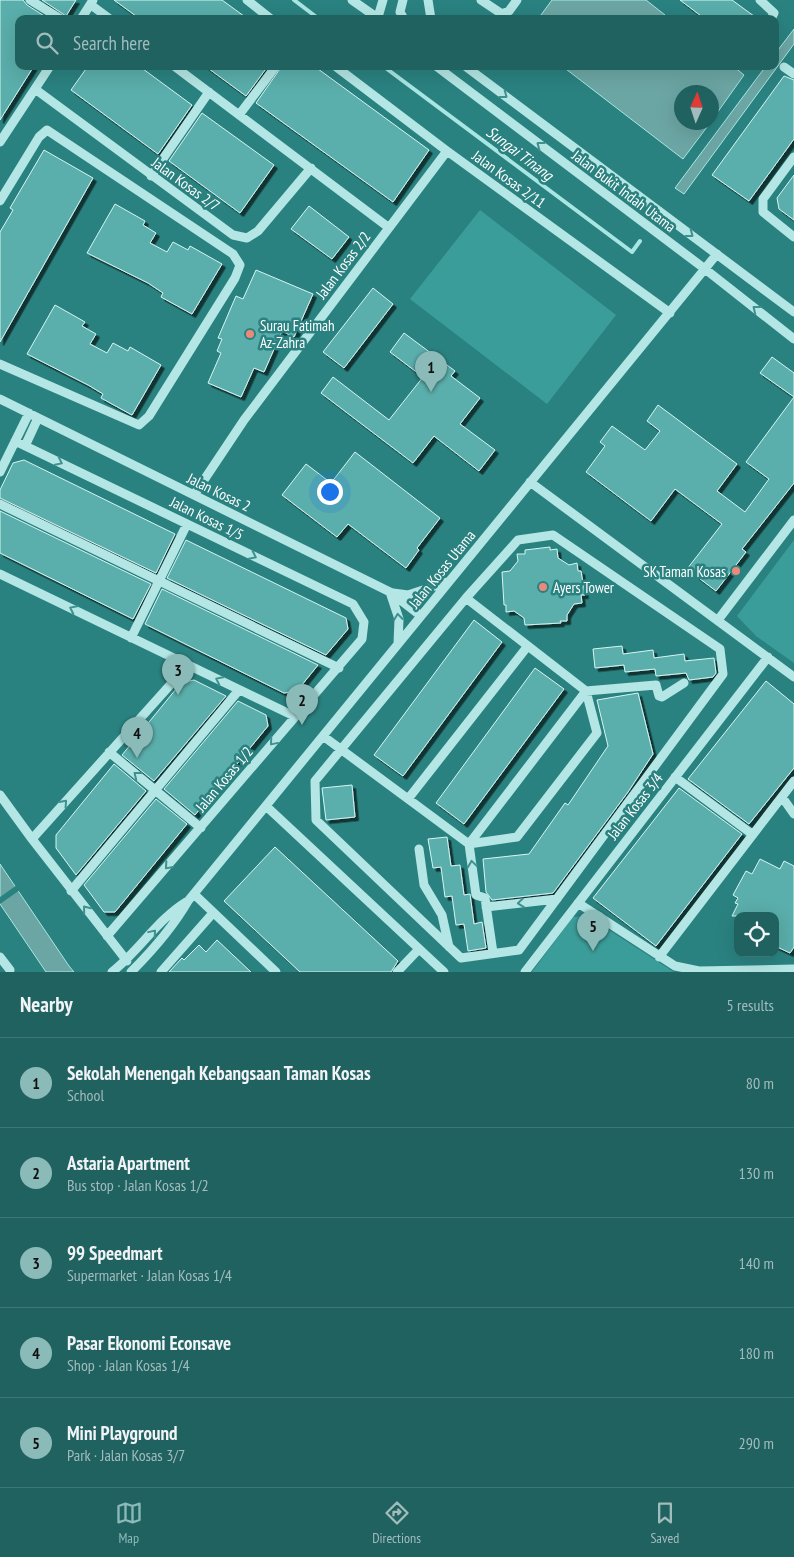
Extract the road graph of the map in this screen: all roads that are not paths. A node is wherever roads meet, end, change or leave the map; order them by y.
1 (30, 0) edge
2 (247, 0) edge
3 (352, 0) edge
4 (383, 0) edge
5 (403, 0) edge
6 (428, 0) edge
7 (480, 0) edge
8 (517, 0) edge
9 (760, 0) edge
10 (92, 2) edge
11 (54, 15) edge
12 (84, 15) edge
13 (106, 15) edge
14 (266, 15) edge
15 (374, 15) edge
16 (380, 15) edge
17 (402, 15) edge
18 (430, 15) edge
19 (771, 15) edge
20 (784, 67) dead end
21 (48, 70) edge
22 (179, 70) edge
23 (273, 70) edge
24 (340, 70) edge
25 (441, 70) edge
26 (470, 70) edge
27 (794, 74) edge
28 (35, 90) junction
29 (209, 92) junction
30 (239, 115) junction
31 (0, 142) edge
32 (447, 151) junction
33 (794, 157) edge
34 (311, 168) junction
35 (151, 176) junction
36 (0, 201) edge
37 (388, 227) junction
38 (794, 236) edge
39 (717, 254) junction
40 (705, 269) junction
41 (794, 312) edge
42 (670, 313) junction
43 (794, 339) edge
44 (0, 364) edge
45 (0, 400) edge
46 (29, 413) junction
47 (38, 418) junction
48 (15, 441) junction
49 (25, 446) junction
50 (0, 472) edge
51 (530, 482) junction
52 (194, 495) junction
53 (0, 504) edge
54 (794, 520) edge
55 (187, 524) junction
56 (0, 574) edge
57 (159, 581) junction
58 (450, 581) junction
59 (390, 592) junction
60 (466, 598) junction
61 (421, 616) junction
62 (718, 620) junction
63 (132, 638) junction
64 (362, 639) joint
65 (398, 644) junction
66 (527, 647) junction
67 (768, 657) junction
68 (188, 665) junction
69 (339, 668) junction
70 (794, 678) edge
71 (684, 683) dead end
72 (239, 690) junction
73 (586, 691) junction
74 (294, 716) junction
75 (323, 736) junction
76 (341, 750) junction
77 (109, 752) junction
78 (675, 777) junction
79 (794, 781) edge
80 (155, 789) junction
81 (0, 794) edge
82 (782, 797) junction
83 (408, 800) junction
84 (266, 806) junction
85 (794, 814) edge
86 (202, 828) junction
87 (752, 834) junction
88 (32, 839) junction
89 (469, 844) junction
90 (420, 848) dead end
91 (71, 891) junction
92 (191, 897) junction
93 (556, 899) junction
94 (578, 903) junction
95 (486, 907) junction
96 (213, 914) junction
97 (107, 936) junction
98 (449, 947) junction
99 (419, 949) junction
100 (493, 953) junction
101 (0, 957) edge
102 (660, 958) junction
103 (123, 963) junction
104 (794, 969) edge
105 (10, 970) dead end
106 (112, 972) edge
107 (131, 972) edge
108 (161, 972) edge
109 (276, 972) edge
110 (397, 972) edge
111 (444, 972) edge
112 (525, 972) edge
113 (698, 972) edge

1 - 11 street
2 - 14 street
3 - 15 street
4 - 16 street
5 - 17 street
6 - 18 street
7 - 8 street
9 - 19 street
10 - 12 street
10 - 13 street
20 - 27 street
21 - 28 street
22 - 29 street
23 - 30 street
24 - 32 street, Jalan Kosas 2/11
40 -> 25 street, Jalan Bukit Indah Utama
26 -> 39 street, Jalan Bukit Indah Utama
28 - 31 street
28 - 35 street, Jalan Kosas 2/7
29 - 30 street
29 - 35 street
30 - 34 street
32 - 37 street, Jalan Kosas 2/2
32 - 42 street, Jalan Kosas 2/11
33 - 38 street
34 - 35 street, Jalan Kosas 2/7
34 - 37 street
36 - 44 street
37 - 52 street, Jalan Kosas 2/2
39 - 40 street, Jalan Kosas Utama
39 - 41 street, Jalan Bukit Indah Utama
40 - 42 street, Jalan Kosas Utama
43 -> 40 street, Jalan Bukit Indah Utama
42 - 51 street, Jalan Kosas Utama
45 - 46 street, Jalan Kosas 2
46 - 47 street, Jalan Kosas 2
46 - 48 street
47 - 49 street
47 - 52 street, Jalan Kosas 2
48 - 49 street, Jalan Kosas 1/5
48 - 50 street
49 -> 55 street, Jalan Kosas 1/5
51 - 58 street, Jalan Kosas Utama
51 - 62 street
52 - 59 street, Jalan Kosas 2
53 - 57 street
54 - 62 street
55 - 57 street
55 -> 64 street, Jalan Kosas 1/5
63 -> 56 street
57 - 63 street
57 - 69 street
58 - 59 street
58 - 61 street, Jalan Kosas Utama
59 - 61 street, Jalan Kosas 2
65 -> 59 street
60 - 66 street
60 - 76 street
60 - 93 street
61 - 65 street, Jalan Kosas Utama
62 - 67 street
63 - 68 street
64 - 69 street, Jalan Kosas 1/2
65 - 75 street, Jalan Kosas Utama
66 - 73 street
66 - 83 street
67 - 70 street
67 - 78 street, Jalan Kosas 3/4
72 -> 68 street
68 - 77 street
69 - 74 street, Jalan Kosas 1/2
71 - 73 street
72 - 74 street
72 - 80 street
73 - 89 street
73 - 89 street
74 -> 86 street, Jalan Kosas 1/2
75 - 76 street
75 - 84 street, Jalan Kosas Utama
76 - 83 street
76 - 98 street
80 -> 77 street
88 -> 77 street
78 - 87 street
78 - 94 street, Jalan Kosas 3/4
79 - 82 street
80 - 86 street
80 - 91 street
81 - 88 street
82 - 85 street
82 - 87 street
83 - 89 street
84 - 92 street, Jalan Kosas Utama
84 - 99 street
86 -> 97 street, Jalan Kosas 1/2
87 - 102 street
88 - 91 street
95 -> 89 street
90 - 98 street
97 -> 91 street
92 - 96 street
103 -> 92 street, Jalan Kosas Utama
92 - 107 street, Jalan Kosas Utama
93 -> 95 street
93 - 100 street
94 - 102 street
94 - 112 street, Jalan Kosas 3/4
95 - 100 street
96 - 108 street
96 - 109 street
97 - 103 street
98 - 100 street
99 - 110 street
99 - 111 street
101 - 105 street
102 - 113 street
103 - 106 street, Jalan Kosas Utama
104 - 113 street

